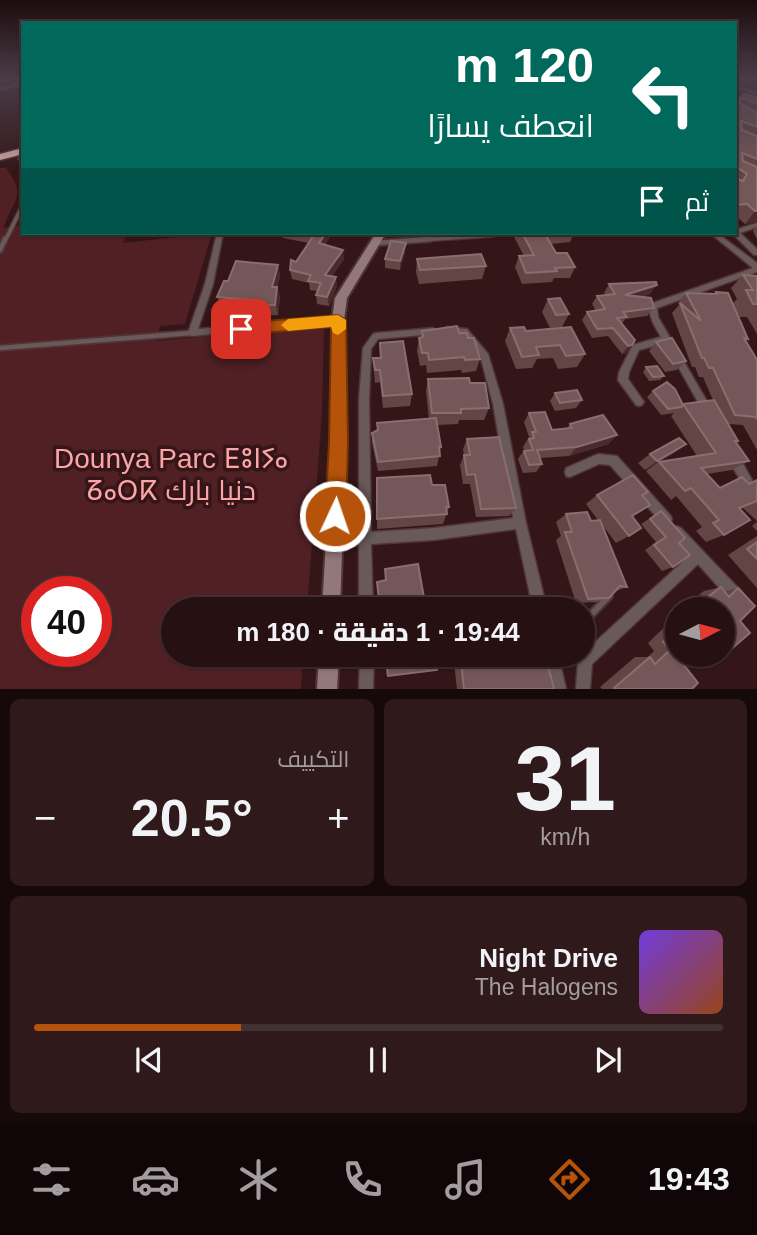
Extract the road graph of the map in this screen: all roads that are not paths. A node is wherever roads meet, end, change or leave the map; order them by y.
1 (0, 157) edge
2 (21, 157) edge
3 (21, 158) edge
4 (0, 163) edge
5 (21, 209) edge
6 (757, 225) edge
7 (737, 231) edge
8 (220, 235) edge
9 (493, 235) dead end
10 (716, 235) edge
11 (737, 235) edge
12 (378, 238) edge
13 (0, 250) edge
14 (757, 253) edge
15 (757, 268) edge
16 (742, 275) junction
17 (718, 283) junction
18 (749, 286) edge
19 (723, 295) edge
20 (338, 320) junction
21 (192, 333) junction
22 (667, 340) junction
23 (0, 348) edge
24 (639, 402) dead end
25 (710, 415) edge
26 (729, 448) edge
27 (570, 472) dead end
28 (747, 480) edge
29 (520, 523) junction
30 (363, 539) junction
31 (334, 541) junction
32 (698, 555) junction
33 (610, 596) edge
34 (332, 597) edge
35 (365, 597) edge
36 (537, 597) edge
37 (749, 610) edge
38 (595, 611) edge
39 (328, 667) edge
40 (367, 667) edge
41 (554, 667) edge
42 (327, 689) edge
43 (366, 689) edge
44 (559, 689) edge
45 (583, 689) edge

1 - 2 highway
3 - 4 highway
5 - 13 lane
6 - 7 street
8 - 21 street
9 - 12 lane
10 - 15 street
11 - 14 street
12 - 20 street
15 - 16 street
16 - 17 street
16 - 18 street
17 - 19 street
17 - 22 street
20 - 21 street
20 - 31 street
21 - 23 lane
22 - 24 street
22 - 25 street
26 - 28 street
27 - 32 street
29 - 30 street
29 - 30 street
29 - 36 street
30 - 31 street
30 - 35 street
31 - 34 street
32 - 37 street
32 - 45 street
33 - 38 lane
39 - 42 street
40 - 43 street
41 - 44 street

